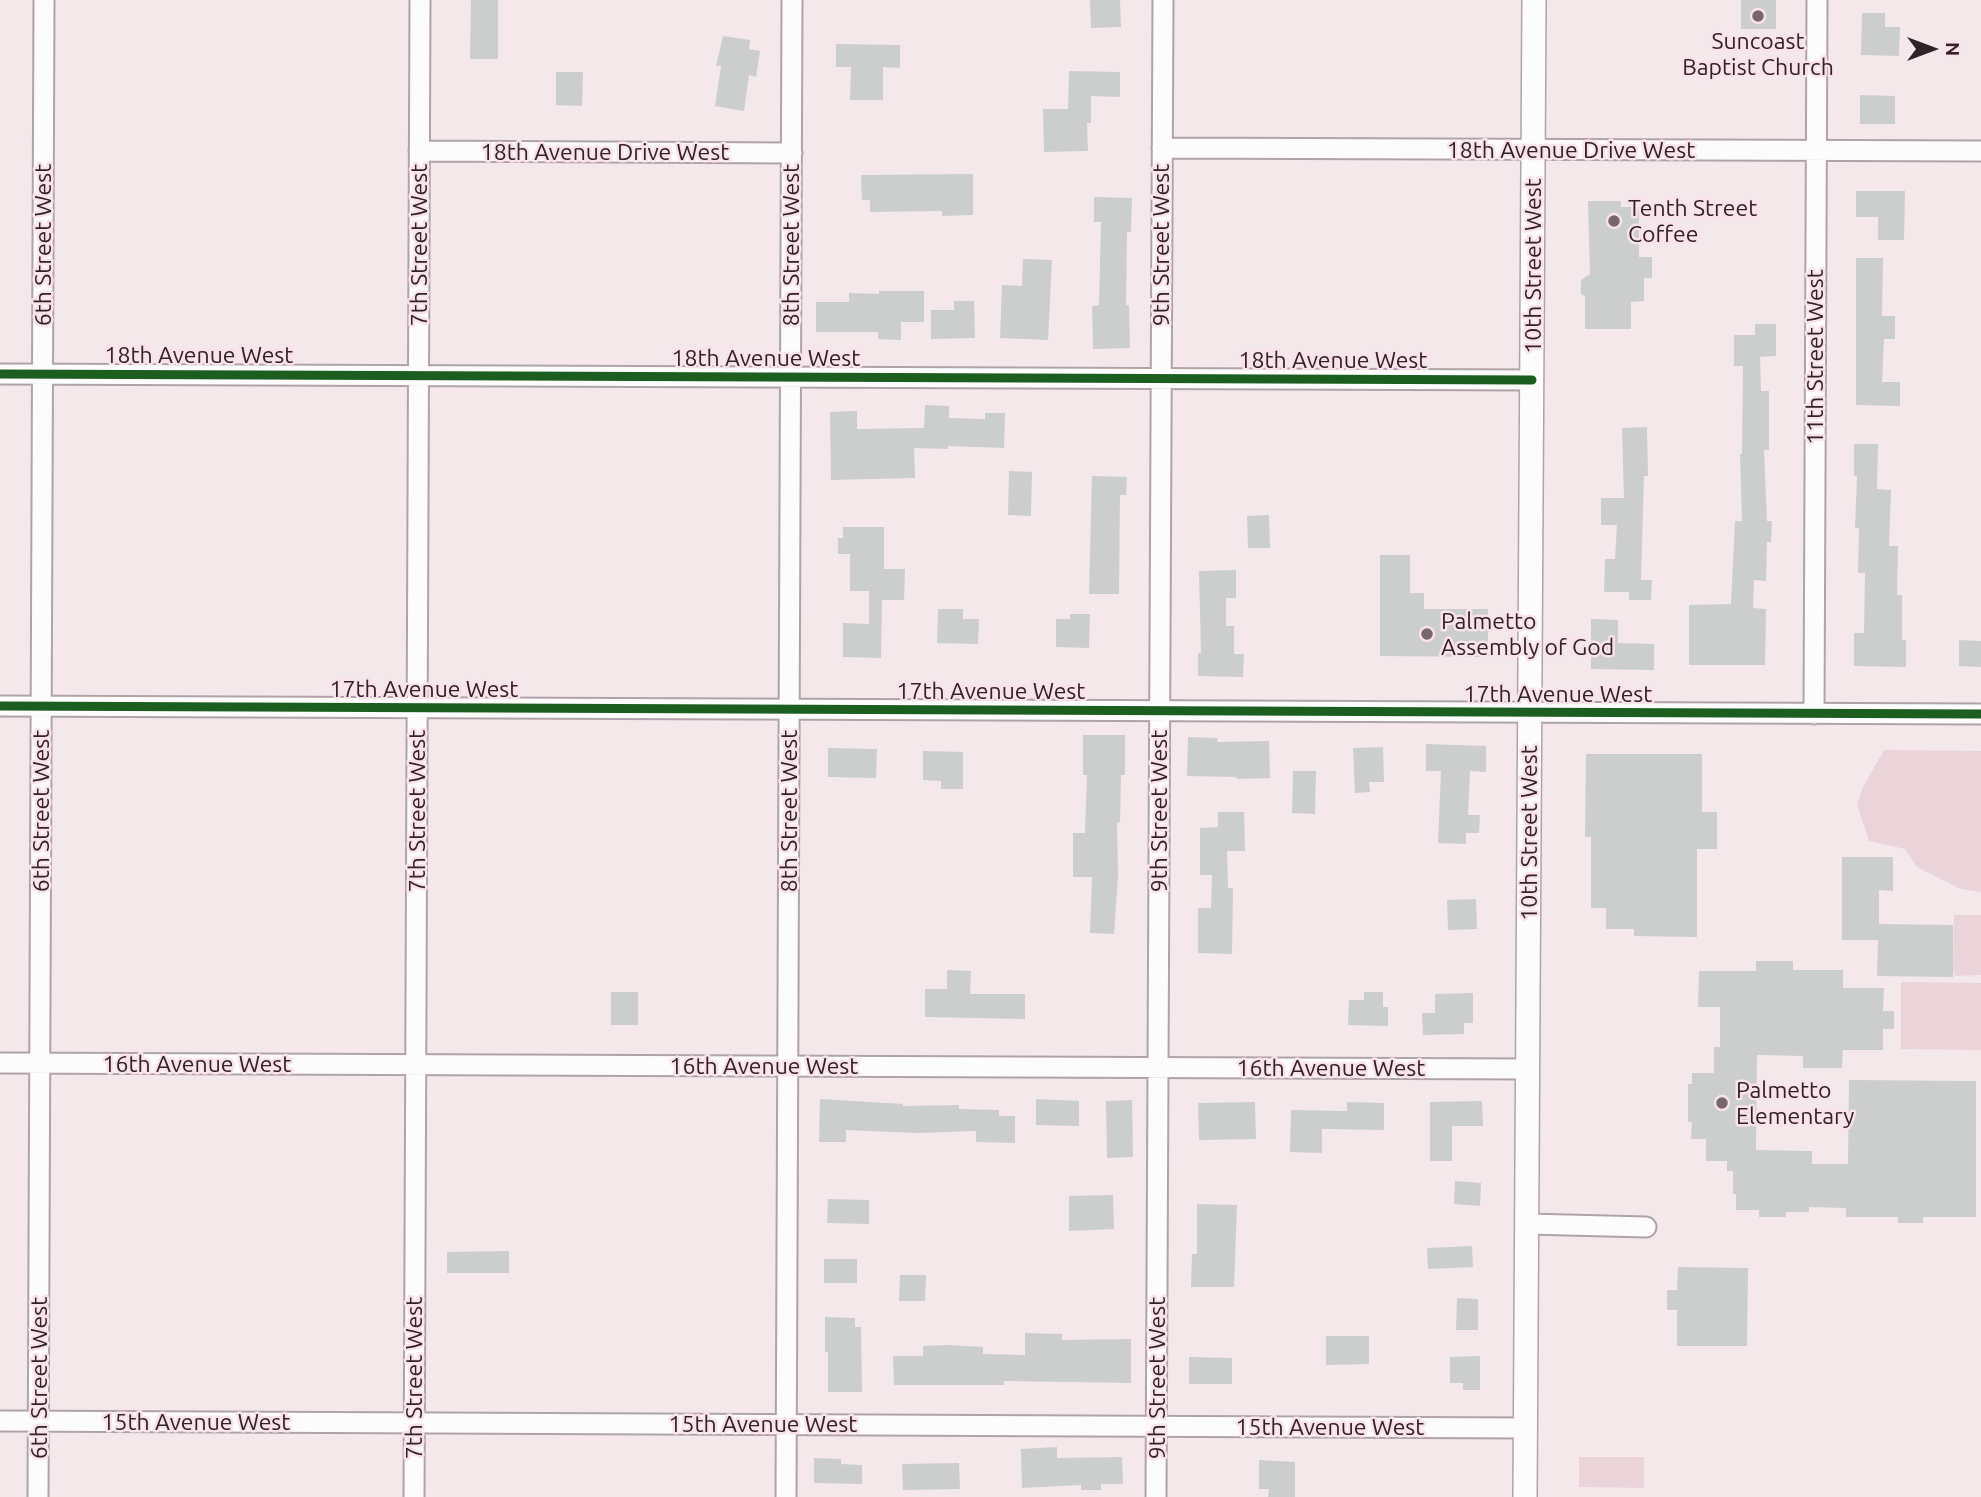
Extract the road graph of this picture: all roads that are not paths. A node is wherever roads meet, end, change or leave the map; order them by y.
1 (44, 0) edge
2 (420, 0) edge
3 (792, 0) edge
4 (1163, 0) edge
5 (1534, 0) edge
6 (1816, 0) edge
7 (1162, 148) junction
8 (1533, 149) junction
9 (419, 151) junction
10 (1816, 151) junction
11 (1981, 151) edge
12 (792, 152) junction
13 (0, 374) edge
14 (43, 374) junction
15 (418, 376) junction
16 (791, 377) junction
17 (1161, 379) junction
18 (1532, 380) junction
19 (0, 706) edge
20 (41, 707) junction
21 (417, 708) junction
22 (789, 710) junction
23 (1160, 711) junction
24 (1530, 713) junction
25 (1814, 714) junction
26 (1981, 714) edge
27 (0, 1063) edge
28 (40, 1063) junction
29 (416, 1064) junction
30 (788, 1066) junction
31 (1158, 1067) junction
32 (1528, 1069) junction
33 (1528, 1224) junction
34 (1646, 1227) dead end
35 (0, 1421) edge
36 (38, 1421) junction
37 (414, 1423) junction
38 (786, 1424) junction
39 (1157, 1426) junction
40 (1525, 1427) junction
41 (38, 1497) edge
42 (414, 1497) edge
43 (786, 1497) edge
44 (1156, 1497) edge
45 (1525, 1497) edge

1 - 14 street, 6th Street West
2 - 9 street, 7th Street West
3 - 12 street, 8th Street West
4 - 7 street, 9th Street West
5 - 8 street, 10th Street West
6 - 10 street, 11th Street West
7 - 8 street, 18th Avenue Drive West
7 - 17 street, 9th Street West
8 - 10 street, 18th Avenue Drive West
8 - 18 street, 10th Street West
9 - 12 street, 18th Avenue Drive West
9 - 15 street, 7th Street West
10 - 11 street, 18th Avenue Drive West
10 - 25 street, 11th Street West
12 - 16 street, 8th Street West
13 - 14 street, 18th Avenue West
14 - 15 street, 18th Avenue West
14 - 20 street, 6th Street West
15 - 16 street, 18th Avenue West
15 - 21 street, 7th Street West
16 - 17 street, 18th Avenue West
16 - 22 street, 8th Street West
17 - 18 street, 18th Avenue West
17 - 23 street, 9th Street West
18 - 24 street, 10th Street West
19 - 20 street, 17th Avenue West
20 - 21 street, 17th Avenue West
20 - 28 street, 6th Street West
21 - 22 street, 17th Avenue West
21 - 29 street, 7th Street West
22 - 23 street, 17th Avenue West
22 - 30 street, 8th Street West
23 - 24 street, 17th Avenue West
23 - 31 street, 9th Street West
24 - 25 street, 17th Avenue West
24 - 32 street, 10th Street West
25 - 26 street, 17th Avenue West
27 - 28 street, 16th Avenue West
28 - 29 street, 16th Avenue West
28 - 36 street, 6th Street West
29 - 30 street, 16th Avenue West
29 - 37 street, 7th Street West
30 - 31 street, 16th Avenue West
30 - 38 street, 8th Street West
31 - 32 street, 16th Avenue West
31 - 39 street, 9th Street West
32 - 33 street, 10th Street West
33 - 34 street
33 - 40 street, 10th Street West
35 - 36 street, 15th Avenue West
36 - 37 street, 15th Avenue West
36 - 41 street, 6th Street West
37 - 38 street, 15th Avenue West
37 - 42 street, 7th Street West
38 - 39 street, 15th Avenue West
38 - 43 street, 8th Street West
39 - 40 street, 15th Avenue West
39 - 44 street, 9th Street West
40 - 45 street, 10th Street West

